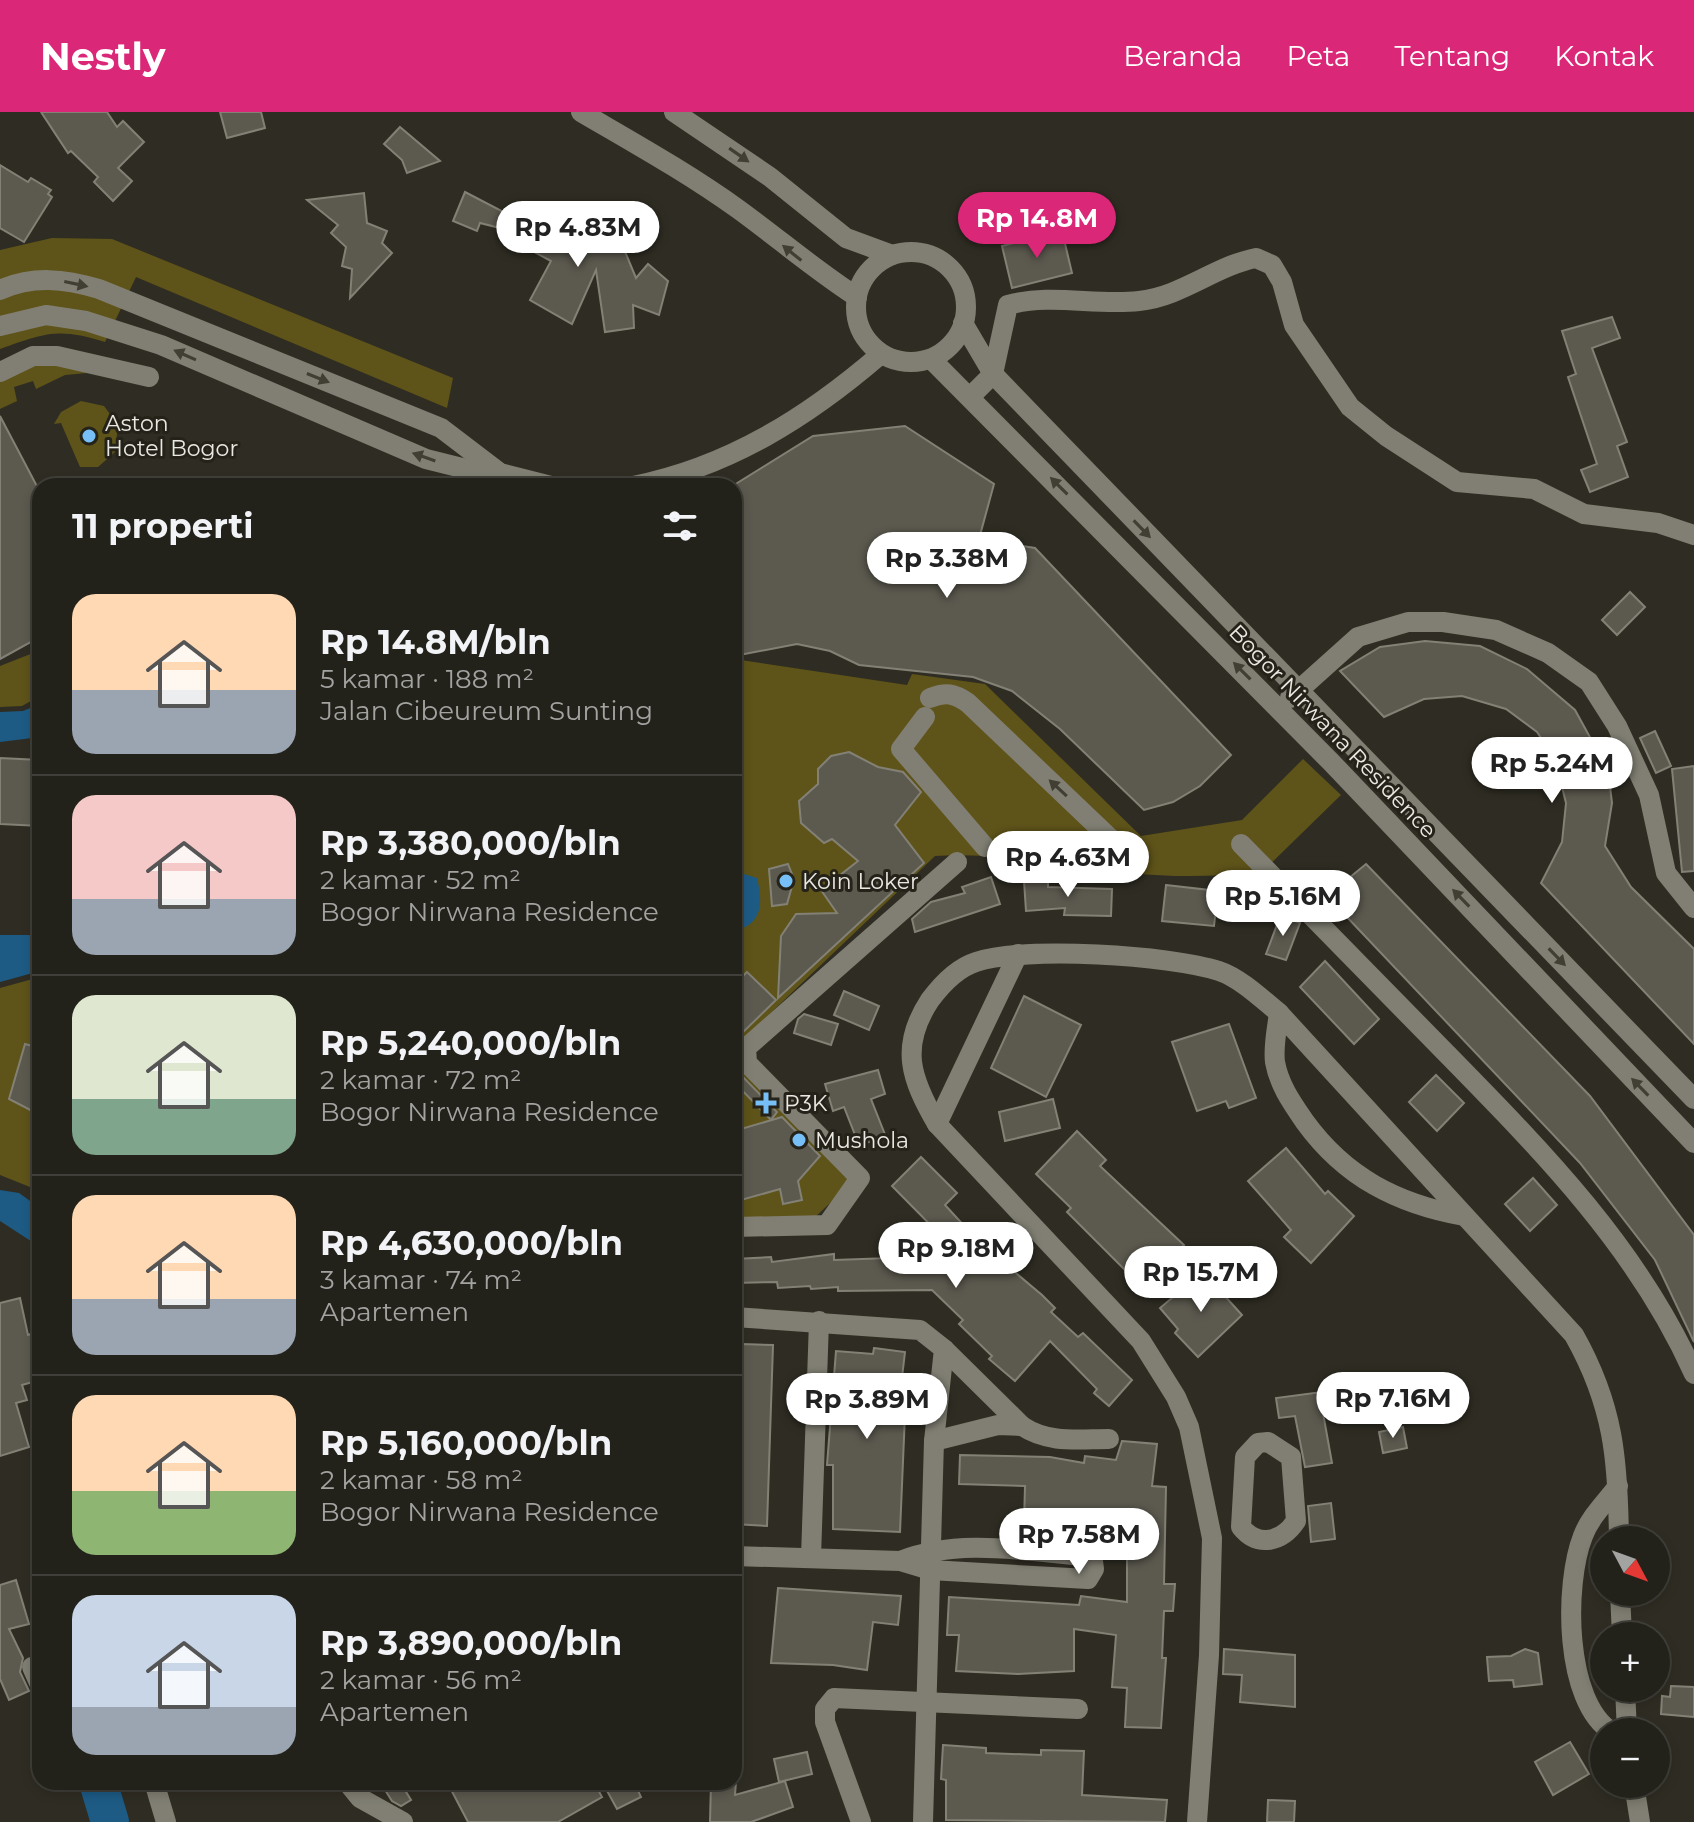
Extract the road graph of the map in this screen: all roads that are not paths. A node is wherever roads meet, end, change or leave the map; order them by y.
1 (581, 112) edge
2 (674, 112) edge
3 (892, 255) junction
4 (0, 290) edge
5 (857, 297) junction
6 (963, 323) junction
7 (0, 326) edge
8 (881, 354) junction
9 (931, 359) junction
10 (0, 372) edge
11 (993, 374) junction
12 (149, 377) dead end
13 (971, 396) junction
14 (489, 474) edge
15 (510, 478) edge
16 (664, 478) edge
17 (1694, 535) edge
18 (1299, 690) junction
19 (1280, 709) junction
20 (1350, 742) junction
21 (1331, 762) junction
22 (1114, 842) dead end
23 (1241, 844) dead end
24 (985, 847) dead end
25 (957, 862) dead end
26 (1694, 908) edge
27 (1018, 954) junction
28 (1279, 1013) junction
29 (1694, 1099) edge
30 (937, 1124) junction
31 (1694, 1143) edge
32 (1464, 1216) junction
33 (742, 1227) edge
34 (742, 1317) edge
35 (819, 1321) junction
36 (944, 1349) junction
37 (1694, 1374) edge
38 (1022, 1426) junction
39 (1109, 1439) dead end
40 (934, 1441) junction
41 (1618, 1486) junction
42 (1619, 1526) edge
43 (1241, 1527) junction
44 (1212, 1538) junction
45 (742, 1556) edge
46 (811, 1557) junction
47 (930, 1560) junction
48 (926, 1702) junction
49 (1078, 1709) dead end
50 (1596, 1718) edge
51 (156, 1790) edge
52 (354, 1790) edge
53 (1636, 1798) edge
54 (166, 1822) edge
55 (403, 1822) edge
56 (861, 1822) edge
57 (923, 1822) edge
58 (1197, 1822) edge
59 (1640, 1822) edge

5 -> 1 street
2 -> 3 street
3 - 5 street
3 - 6 street
4 -> 14 street
5 - 8 street
6 - 9 street
6 - 11 street, Bogor Nirwana Residence
14 -> 7 street
8 - 9 street
8 - 16 street
9 - 13 street, Bogor Nirwana Residence
10 - 12 street
11 - 13 street
11 - 17 street
11 -> 18 street, Bogor Nirwana Residence
19 -> 13 street, Bogor Nirwana Residence
14 - 15 street
18 - 19 street
18 - 20 street, Bogor Nirwana Residence
18 - 26 street
19 - 21 street, Bogor Nirwana Residence
20 - 21 street
20 -> 29 street, Bogor Nirwana Residence
31 -> 21 street, Bogor Nirwana Residence
22 -> 24 street
23 - 37 street
25 - 33 street
27 - 28 street
27 - 30 street
27 - 30 street
28 - 32 street
28 - 32 street
30 - 44 street
32 - 41 street
34 - 35 street
35 - 36 street
35 - 46 street
36 - 38 street
36 - 40 street
38 - 39 street
38 - 40 street
40 - 47 street
41 - 42 street
41 - 50 street
43 - 43 street
43 - 44 street
44 - 58 street
45 - 46 street
46 - 47 street
47 - 47 street
47 - 48 street
48 - 49 street
48 - 56 street
48 - 57 street
51 - 54 street
52 - 55 street
53 - 59 street

